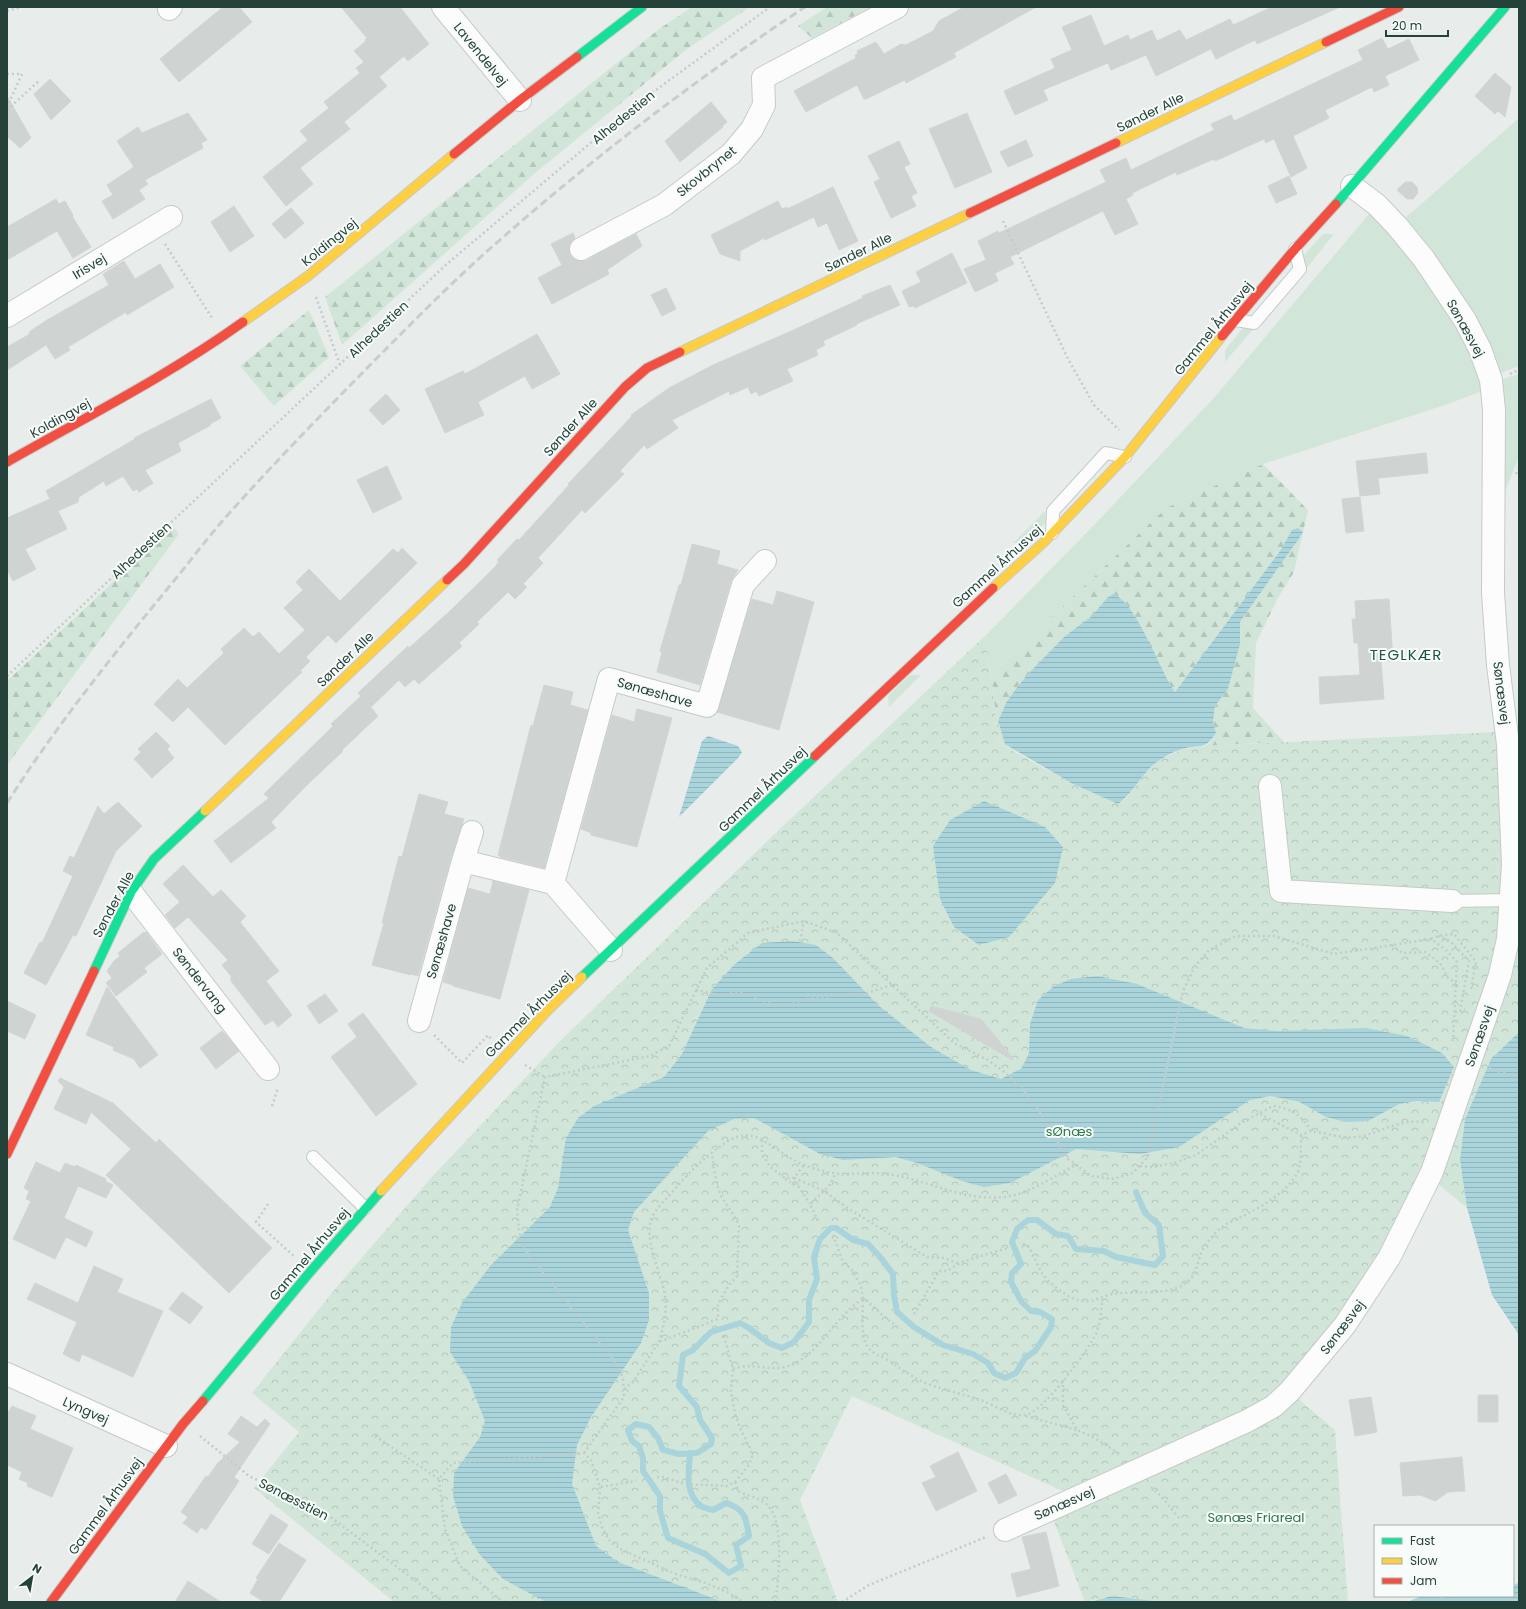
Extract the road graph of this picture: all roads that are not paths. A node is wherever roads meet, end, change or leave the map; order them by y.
1 (443, 7) edge
2 (642, 7) edge
3 (897, 7) edge
4 (1399, 7) edge
5 (1505, 7) edge
6 (520, 100) junction
7 (1352, 186) junction
8 (163, 222) road end
9 (581, 249) dead end
10 (1295, 249) junction
11 (7, 316) edge
12 (1236, 320) junction
13 (1126, 457) junction
14 (7, 462) edge
15 (1052, 533) junction
16 (765, 561) dead end
17 (884, 690) joint
18 (1270, 786) dead end
19 (472, 832) dead end
20 (463, 861) junction
21 (685, 879) joint
22 (553, 883) junction
23 (131, 892) junction
24 (1511, 900) junction
25 (1452, 901) joint
26 (611, 950) junction
27 (419, 1021) dead end
28 (268, 1069) dead end
29 (7, 1154) edge
30 (313, 1157) dead end
31 (365, 1208) junction
32 (7, 1374) edge
33 (166, 1446) junction
34 (1005, 1530) road end
35 (51, 1602) edge

1 - 6 street, Lavendelvej
2 - 6 street, Koldingvej
3 - 9 street, Skovbrynet
4 - 23 street, Sønder Alle
5 - 7 street, Gammel Århusvej
6 - 14 street, Koldingvej
7 - 10 street, Gammel Århusvej
7 - 24 street, Sønæsvej
8 - 11 street, Irisvej
10 - 12 street, Gammel Århusvej
10 - 12 lane
12 - 13 street, Gammel Århusvej
13 - 15 street, Gammel Århusvej
13 - 15 lane
15 - 17 street, Gammel Århusvej
16 - 22 street, Sønæshave
17 - 21 lane
18 - 25 street
19 - 20 street, Sønæshave
20 - 22 street
20 - 27 street, Sønæshave
21 - 26 street, Gammel Århusvej
22 - 26 street
23 - 28 street, Søndervang
23 - 29 street, Sønder Alle
24 - 25 lane
24 - 34 street, Sønæsvej
26 - 31 street, Gammel Århusvej
30 - 31 lane
31 - 33 street, Gammel Århusvej
32 - 33 street, Lyngvej
33 - 35 street, Gammel Århusvej

